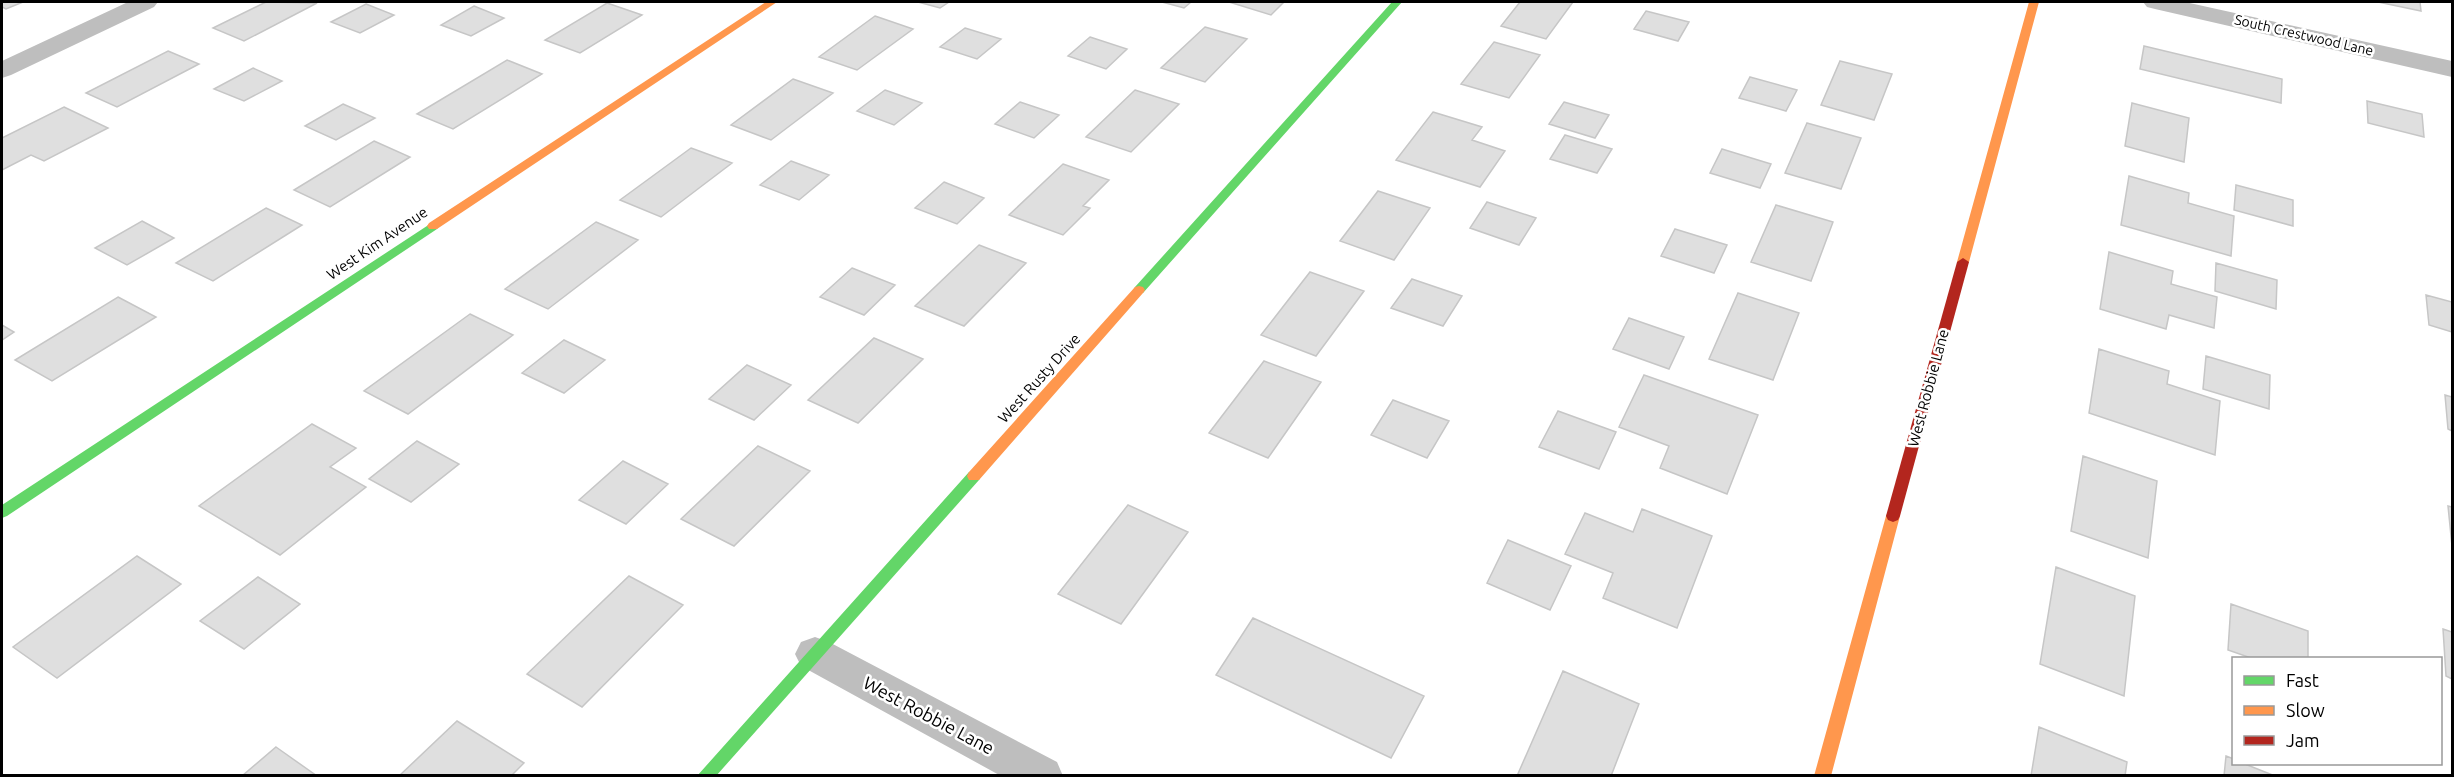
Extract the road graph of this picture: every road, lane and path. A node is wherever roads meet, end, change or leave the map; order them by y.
1 (146, 2) edge
2 (772, 2) edge
3 (1397, 2) edge
4 (2034, 2) edge
5 (2155, 2) edge
6 (2452, 69) edge
7 (2, 70) edge
8 (2, 512) edge
9 (815, 654) junction
10 (705, 776) edge
11 (1042, 776) edge
12 (1822, 776) edge

1 - 7 street
2 - 8 street, West Kim Avenue
3 - 9 street, West Rusty Drive
4 - 12 street, West Robbie Lane
5 - 6 street, South Crestwood Lane
9 - 10 street, West Rusty Drive
9 - 11 street, West Robbie Lane

